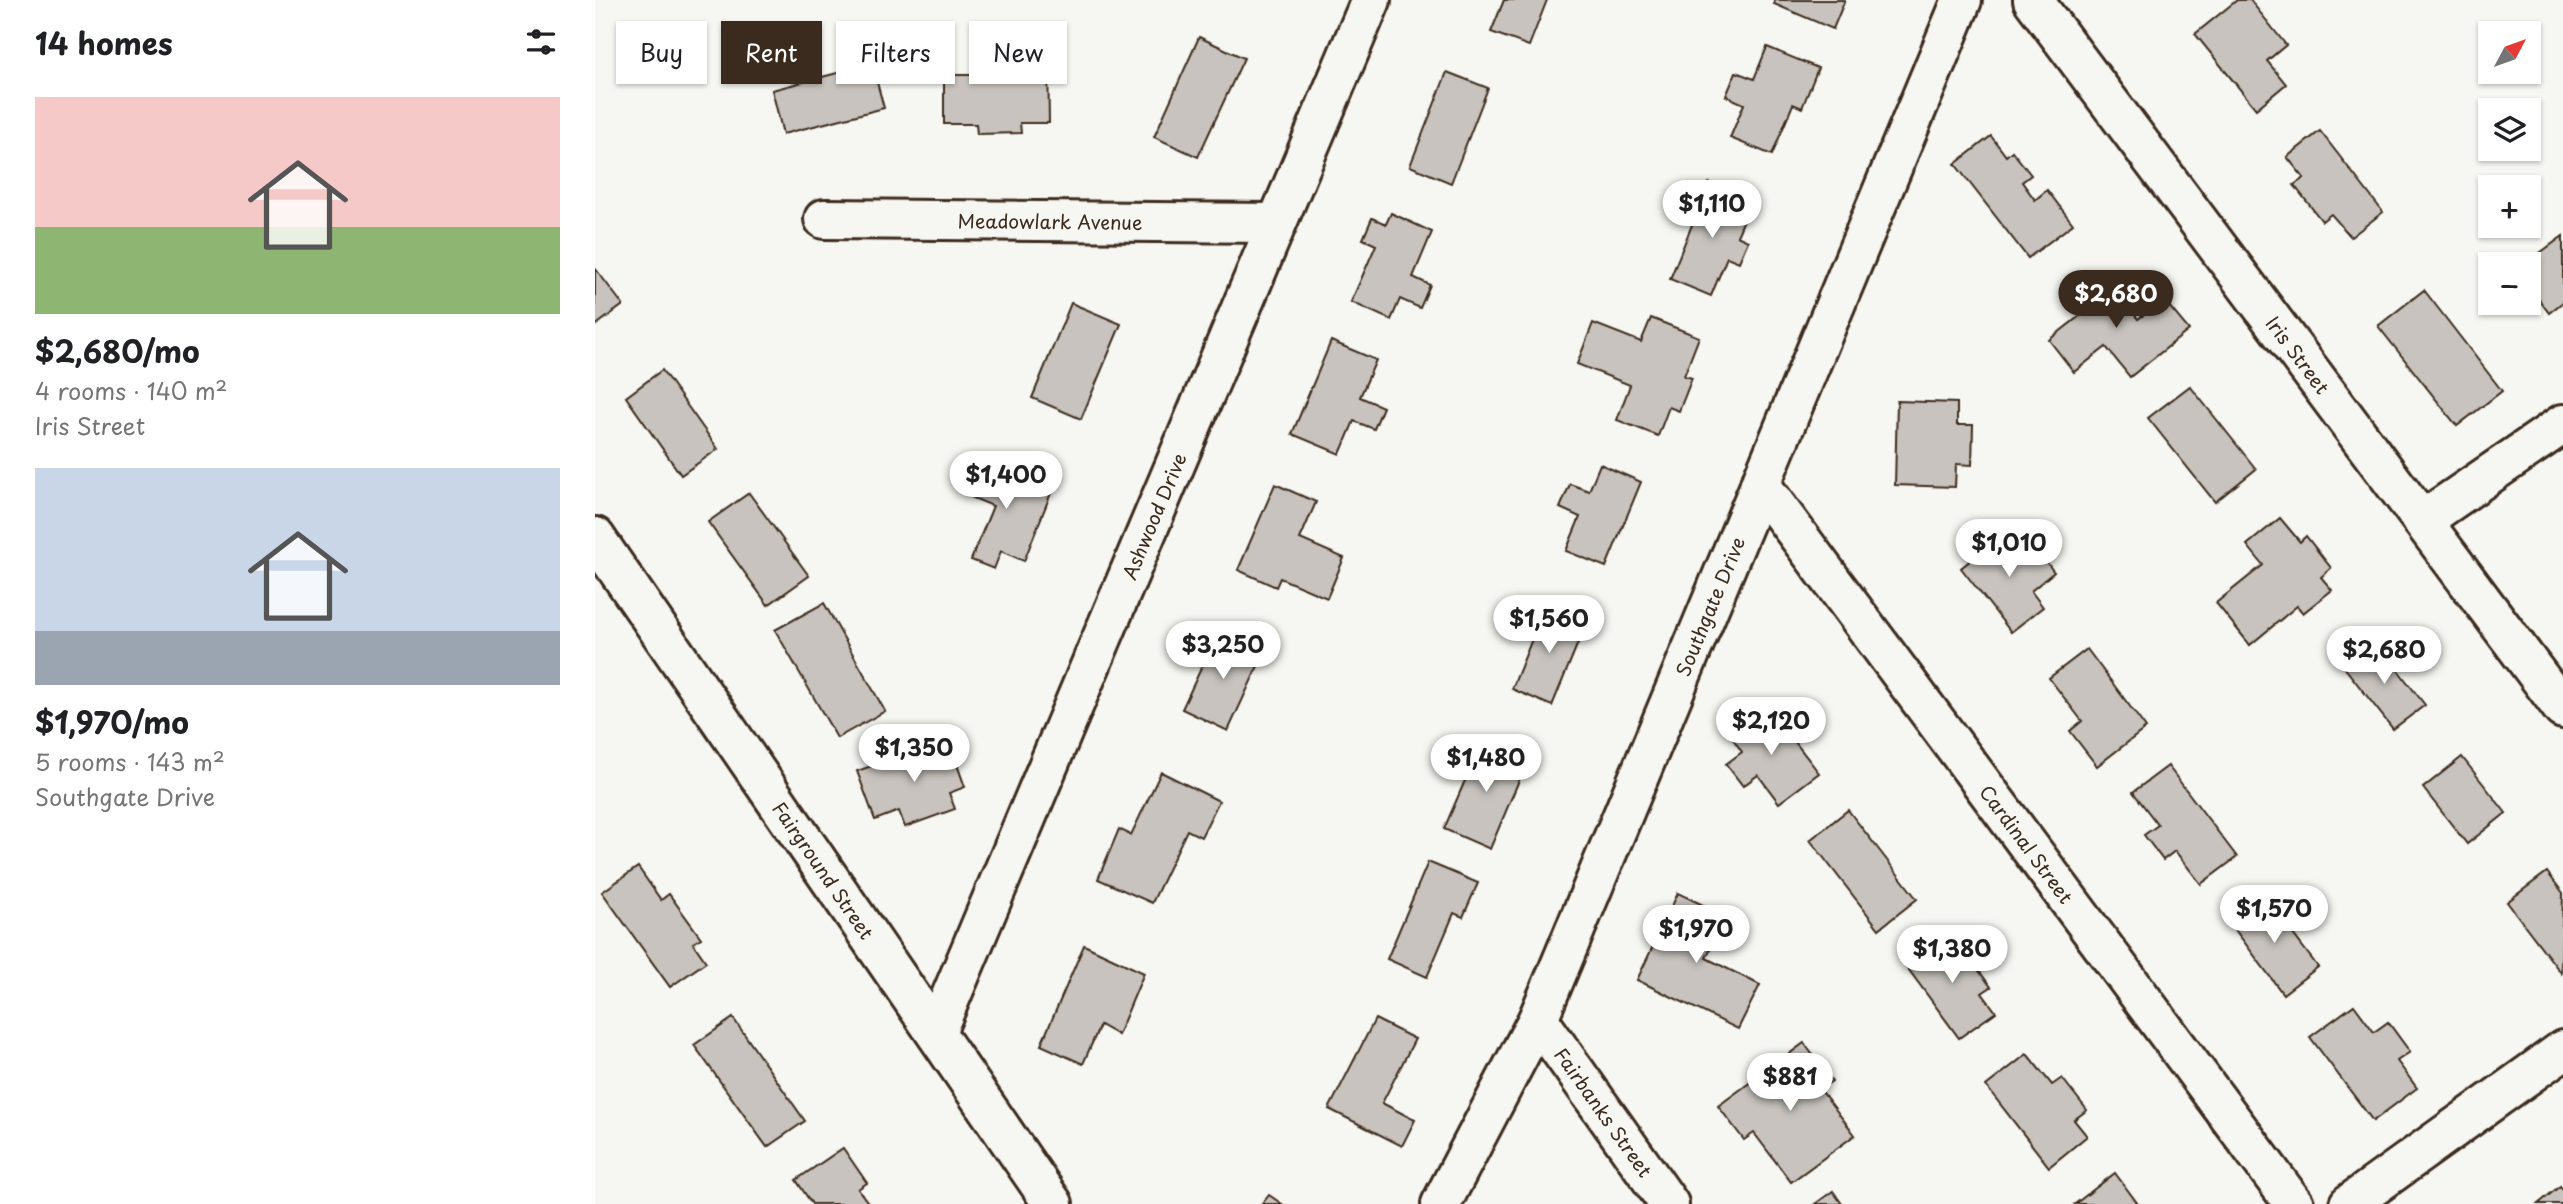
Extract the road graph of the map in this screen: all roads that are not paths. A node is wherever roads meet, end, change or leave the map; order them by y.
1 (1371, 0) edge
2 (1962, 0) edge
3 (2033, 0) edge
4 (824, 219) dead end
5 (1275, 223) junction
6 (2563, 424) edge
7 (1760, 484) junction
8 (2423, 520) junction
9 (601, 560) edge
10 (2563, 709) edge
11 (1538, 1018) junction
12 (936, 1032) junction
13 (2563, 1050) edge
14 (1053, 1204) edge
15 (1441, 1204) edge
16 (1669, 1204) edge
17 (2294, 1204) edge
18 (2349, 1204) edge

1 - 5 street, Ashwood Drive
2 - 7 street, Southgate Drive
3 - 8 street, Iris Street
4 - 5 street, Meadowlark Avenue
5 - 12 street, Ashwood Drive
6 - 8 street
7 - 11 street, Southgate Drive
7 - 17 street, Cardinal Street
8 - 10 street, Iris Street
9 - 12 street, Fairground Street
11 - 15 street, Southgate Drive
11 - 16 street, Fairbanks Street
12 - 14 street, Fairground Street
13 - 18 street

